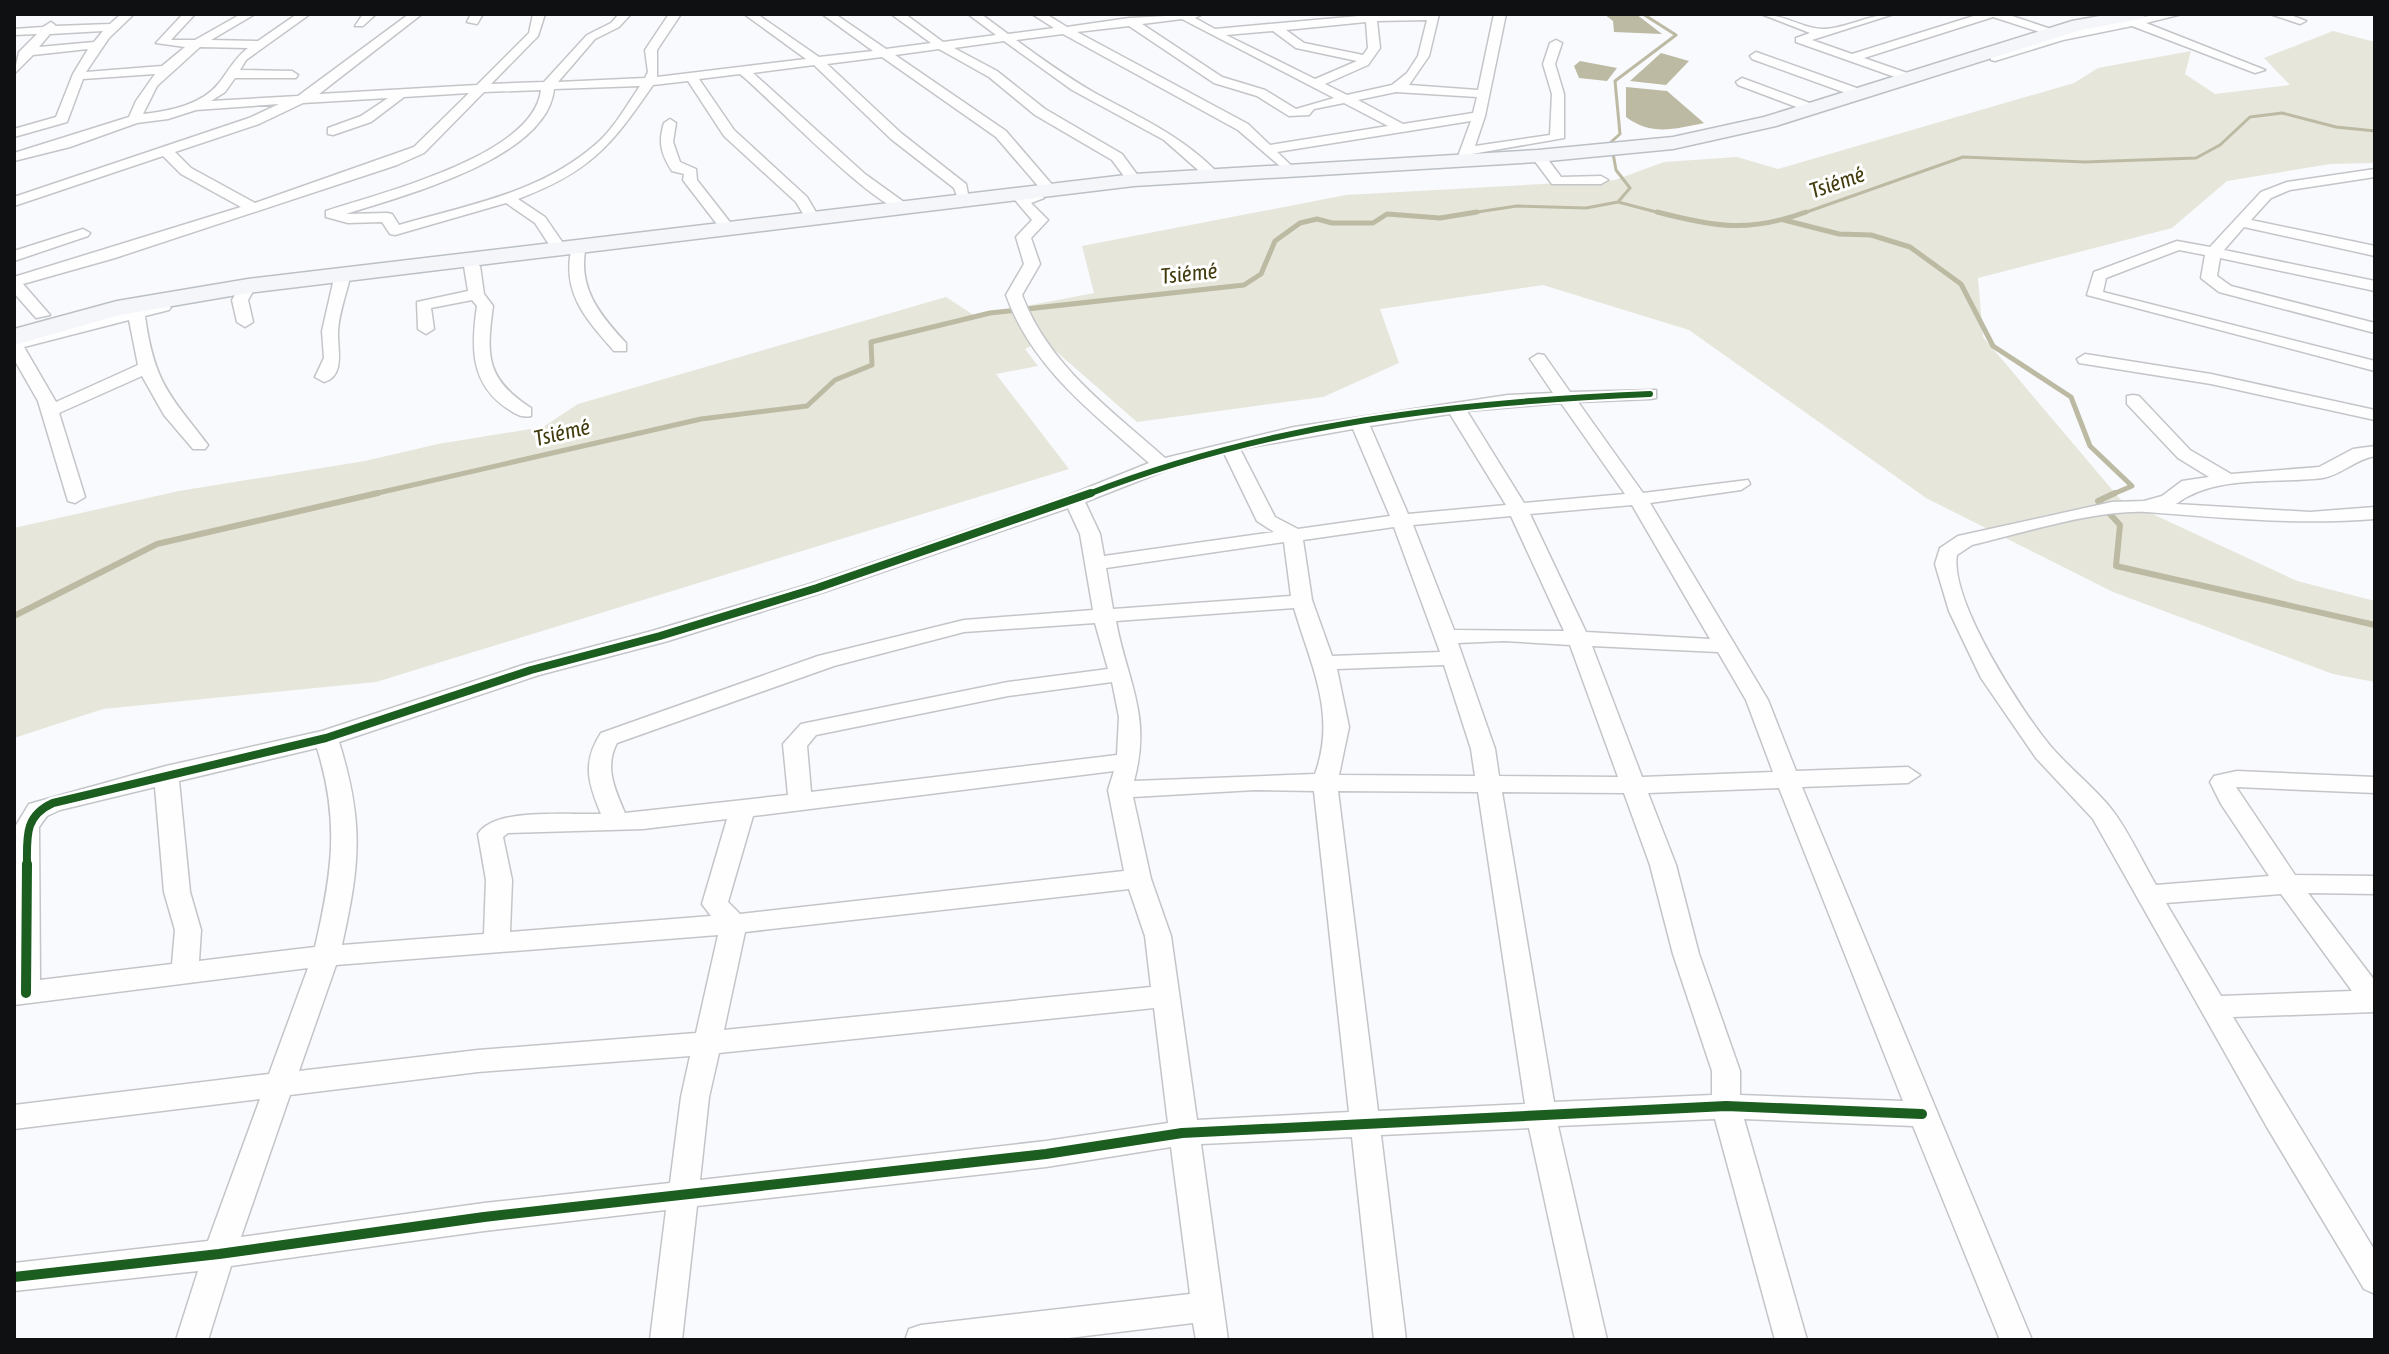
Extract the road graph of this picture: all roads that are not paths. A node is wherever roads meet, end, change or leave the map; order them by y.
1 (64, 14) edge
2 (128, 14) edge
3 (189, 14) edge
4 (249, 14) edge
5 (304, 14) edge
6 (370, 14) edge
7 (416, 14) edge
8 (539, 14) edge
9 (625, 14) edge
10 (675, 14) edge
11 (750, 14) edge
12 (828, 14) edge
13 (897, 14) edge
14 (974, 14) edge
15 (1038, 14) edge
16 (1258, 14) edge
17 (1500, 14) edge
18 (1767, 14) edge
19 (1888, 14) edge
20 (1993, 14) edge
21 (2176, 14) edge
22 (2276, 14) edge
23 (1188, 15) edge
24 (1433, 15) edge
25 (2120, 18) edge
26 (1371, 20) junction
27 (1129, 21) junction
28 (2300, 21) dead end
29 (359, 24) dead end
30 (177, 25) junction
31 (227, 26) junction
32 (112, 27) junction
33 (1274, 27) junction
34 (46, 30) junction
35 (1062, 30) junction
36 (14, 32) edge
37 (1214, 33) junction
38 (2053, 33) junction
39 (1823, 34) junction
40 (1008, 38) junction
41 (1556, 43) dead end
42 (938, 44) junction
43 (94, 45) junction
44 (196, 45) junction
45 (260, 45) junction
46 (25, 52) junction
47 (884, 52) junction
48 (1756, 56) dead end
49 (1972, 57) junction
50 (1852, 58) junction
51 (1366, 59) junction
52 (817, 61) junction
53 (166, 69) junction
54 (14, 70) edge
55 (742, 70) junction
56 (2259, 70) dead end
57 (233, 74) junction
58 (292, 75) dead end
59 (80, 76) junction
60 (691, 76) junction
61 (1909, 78) junction
62 (649, 82) junction
63 (1742, 82) dead end
64 (1315, 84) junction
65 (548, 85) junction
66 (482, 88) junction
67 (1396, 88) junction
68 (403, 93) junction
69 (1484, 94) junction
70 (1861, 94) junction
71 (1351, 99) junction
72 (293, 101) junction
73 (195, 106) junction
74 (1811, 108) junction
75 (1479, 116) junction
76 (135, 119) junction
77 (670, 123) dead end
78 (1403, 129) junction
79 (333, 131) dead end
80 (14, 133) edge
81 (1268, 149) junction
82 (168, 153) junction
83 (1465, 155) junction
84 (1538, 156) junction
85 (14, 157) edge
86 (1288, 169) junction
87 (2375, 173) edge
88 (1211, 174) junction
89 (1134, 180) junction
90 (1601, 180) dead end
91 (1043, 192) junction
92 (505, 196) junction
93 (965, 201) junction
94 (14, 202) edge
95 (254, 208) junction
96 (903, 208) junction
97 (813, 219) junction
98 (2240, 222) junction
99 (728, 229) junction
100 (83, 233) dead end
101 (572, 249) junction
102 (2375, 251) edge
103 (2213, 253) junction
104 (14, 256) edge
105 (472, 266) junction
106 (341, 278) junction
107 (14, 282) edge
108 (2375, 286) edge
109 (246, 290) junction
110 (476, 294) junction
111 (136, 312) junction
112 (42, 315) dead end
113 (245, 322) dead end
114 (2375, 328) edge
115 (426, 329) dead end
116 (14, 337) edge
117 (620, 347) dead end
118 (1538, 359) dead end
119 (2085, 359) dead end
120 (2375, 366) edge
121 (147, 367) junction
122 (324, 377) dead end
123 (1650, 394) dead end
124 (1565, 396) junction
125 (2133, 400) dead end
126 (1455, 407) junction
127 (50, 411) junction
128 (525, 412) dead end
129 (2375, 415) edge
130 (1359, 422) junction
131 (199, 445) dead end
132 (1229, 446) junction
133 (2375, 451) edge
134 (1162, 465) junction
135 (2230, 481) junction
136 (1741, 484) dead end
137 (75, 497) dead end
138 (1638, 499) junction
139 (1074, 500) junction
140 (1517, 507) junction
141 (2145, 507) junction
142 (2375, 513) edge
143 (1401, 520) junction
144 (1291, 533) junction
145 (1097, 563) junction
146 (1302, 601) junction
147 (1104, 614) junction
148 (1579, 641) junction
149 (1727, 646) junction
150 (1450, 647) junction
151 (1325, 663) junction
152 (1121, 674) junction
153 (326, 738) junction
154 (1128, 761) junction
155 (166, 774) junction
156 (1908, 775) dead end
157 (1788, 780) junction
158 (1325, 781) junction
159 (1489, 783) junction
160 (1632, 785) junction
161 (2375, 785) edge
162 (1120, 790) junction
163 (800, 800) junction
164 (743, 807) junction
165 (616, 822) junction
166 (1138, 879) junction
167 (2289, 884) junction
168 (2375, 885) edge
169 (2147, 895) junction
170 (734, 924) junction
171 (497, 940) junction
172 (326, 956) junction
173 (185, 973) junction
174 (20, 993) edge
175 (1167, 996) junction
176 (2375, 1001) edge
177 (2212, 1007) junction
178 (708, 1043) junction
179 (280, 1084) junction
180 (1726, 1106) junction
181 (1541, 1114) junction
182 (1922, 1114) junction
183 (14, 1117) edge
184 (1363, 1123) junction
185 (1182, 1133) junction
186 (683, 1196) junction
187 (219, 1254) junction
188 (14, 1277) edge
189 (2375, 1279) edge
190 (1206, 1307) junction
191 (192, 1340) edge
192 (666, 1340) edge
193 (921, 1340) edge
194 (1212, 1340) edge
195 (1390, 1340) edge
196 (1591, 1340) edge
197 (1791, 1340) edge
198 (2016, 1340) edge

1 - 34 street
2 - 32 street
3 - 30 street
4 - 31 street
5 - 45 street
6 - 29 street
7 - 72 street
8 - 66 street
9 - 65 street
10 - 62 street
11 - 52 street
12 - 47 street
13 - 42 street
14 - 40 street
15 - 35 street
16 - 33 street
17 - 69 street
18 - 39 street
19 - 39 street
20 - 38 street
20 - 50 street
21 - 25 street
22 - 28 street
23 - 27 street
23 - 37 street
24 - 26 street
24 - 67 street
25 - 38 main road
25 - 49 street
25 - 56 street
26 - 33 street
26 - 51 street
27 - 35 street
27 - 71 street
30 - 31 street
30 - 44 street
31 - 44 street
32 - 34 street
32 - 43 street
33 - 37 street
33 - 51 street
34 - 36 street
34 - 46 street
35 - 40 street
35 - 81 street
37 - 64 street
38 - 49 main road
39 - 50 street
40 - 42 street
40 - 88 street
41 - 83 street
42 - 47 street
42 - 89 street
43 - 46 street
43 - 59 street
44 - 45 street
44 - 53 street
45 - 57 street
46 - 54 street
47 - 52 street
47 - 91 street
48 - 70 street
49 - 61 main road
50 - 61 street
51 - 64 street
52 - 55 street
52 - 93 street
53 - 59 street
53 - 76 street
55 - 60 street
55 - 96 street
57 - 58 street
57 - 73 street
59 - 80 street
60 - 62 street
60 - 97 street
61 - 70 main road
62 - 65 street
62 - 92 street
63 - 74 street
64 - 71 street
65 - 66 street
65 - 92 street
66 - 68 street
66 - 95 street
67 - 69 street
67 - 71 street
68 - 72 street
68 - 79 street
69 - 75 street
70 - 74 main road
71 - 78 street
72 - 73 street
72 - 82 street
73 - 76 street
74 - 84 main road
75 - 78 street
75 - 83 street
76 - 85 street
77 - 99 street
78 - 81 street
81 - 86 street
82 - 94 street
82 - 95 street
83 - 84 main road
83 - 86 main road
84 - 90 street
86 - 88 main road
87 - 98 street
88 - 89 main road
89 - 91 main road
91 - 93 main road
91 - 134 street
92 - 101 street
93 - 96 main road
95 - 107 street
96 - 97 main road
97 - 99 main road
98 - 102 street
98 - 103 street
99 - 101 main road
100 - 104 street
101 - 105 street
101 - 106 main road
101 - 117 street
103 - 108 street
103 - 114 street
103 - 120 street
105 - 106 street
105 - 110 street
106 - 109 main road
106 - 122 street
107 - 112 street
109 - 111 street
109 - 113 street
109 - 116 main road
110 - 115 street
110 - 128 street
111 - 121 street
111 - 127 street
118 - 124 street
119 - 129 street
121 - 127 street
121 - 131 street
123 - 124 street
124 - 126 street
124 - 138 street
125 - 135 street
126 - 130 street
126 - 140 street
127 - 137 street
130 - 132 street
130 - 143 street
132 - 134 street
132 - 144 street
133 - 135 street
134 - 139 street
135 - 141 street
136 - 138 street
138 - 140 street
138 - 149 street
139 - 145 street
139 - 153 street
140 - 143 street
140 - 148 street
141 - 142 street
141 - 169 street
143 - 144 street
143 - 150 street
144 - 145 street
144 - 146 street
145 - 147 street
146 - 147 street
146 - 151 street
147 - 152 street
147 - 165 street
148 - 149 street
148 - 150 street
148 - 160 street
149 - 157 street
150 - 151 street
150 - 159 street
151 - 158 street
152 - 154 street
152 - 163 street
153 - 155 street
153 - 172 street
154 - 162 street
154 - 163 street
155 - 173 street
155 - 174 street
156 - 157 street
157 - 160 street
157 - 182 street
158 - 159 street
158 - 162 street
158 - 184 street
159 - 160 street
159 - 181 street
160 - 180 street
161 - 167 street
162 - 166 street
163 - 164 street
164 - 165 street
164 - 170 street
165 - 171 street
166 - 170 street
166 - 175 street
167 - 168 street
167 - 169 street
167 - 176 street
169 - 177 street
170 - 171 street
170 - 178 street
171 - 172 street
172 - 173 street
172 - 179 street
173 - 174 street
175 - 178 street
175 - 185 street
176 - 177 street
177 - 189 street
178 - 179 street
178 - 186 street
179 - 183 street
179 - 187 street
180 - 181 street
180 - 182 street
180 - 197 street
181 - 184 street
181 - 196 street
182 - 198 street
184 - 185 street
184 - 195 street
185 - 186 street
185 - 190 street
186 - 187 street
186 - 192 street
187 - 188 street
187 - 191 street
190 - 193 street
190 - 194 street

